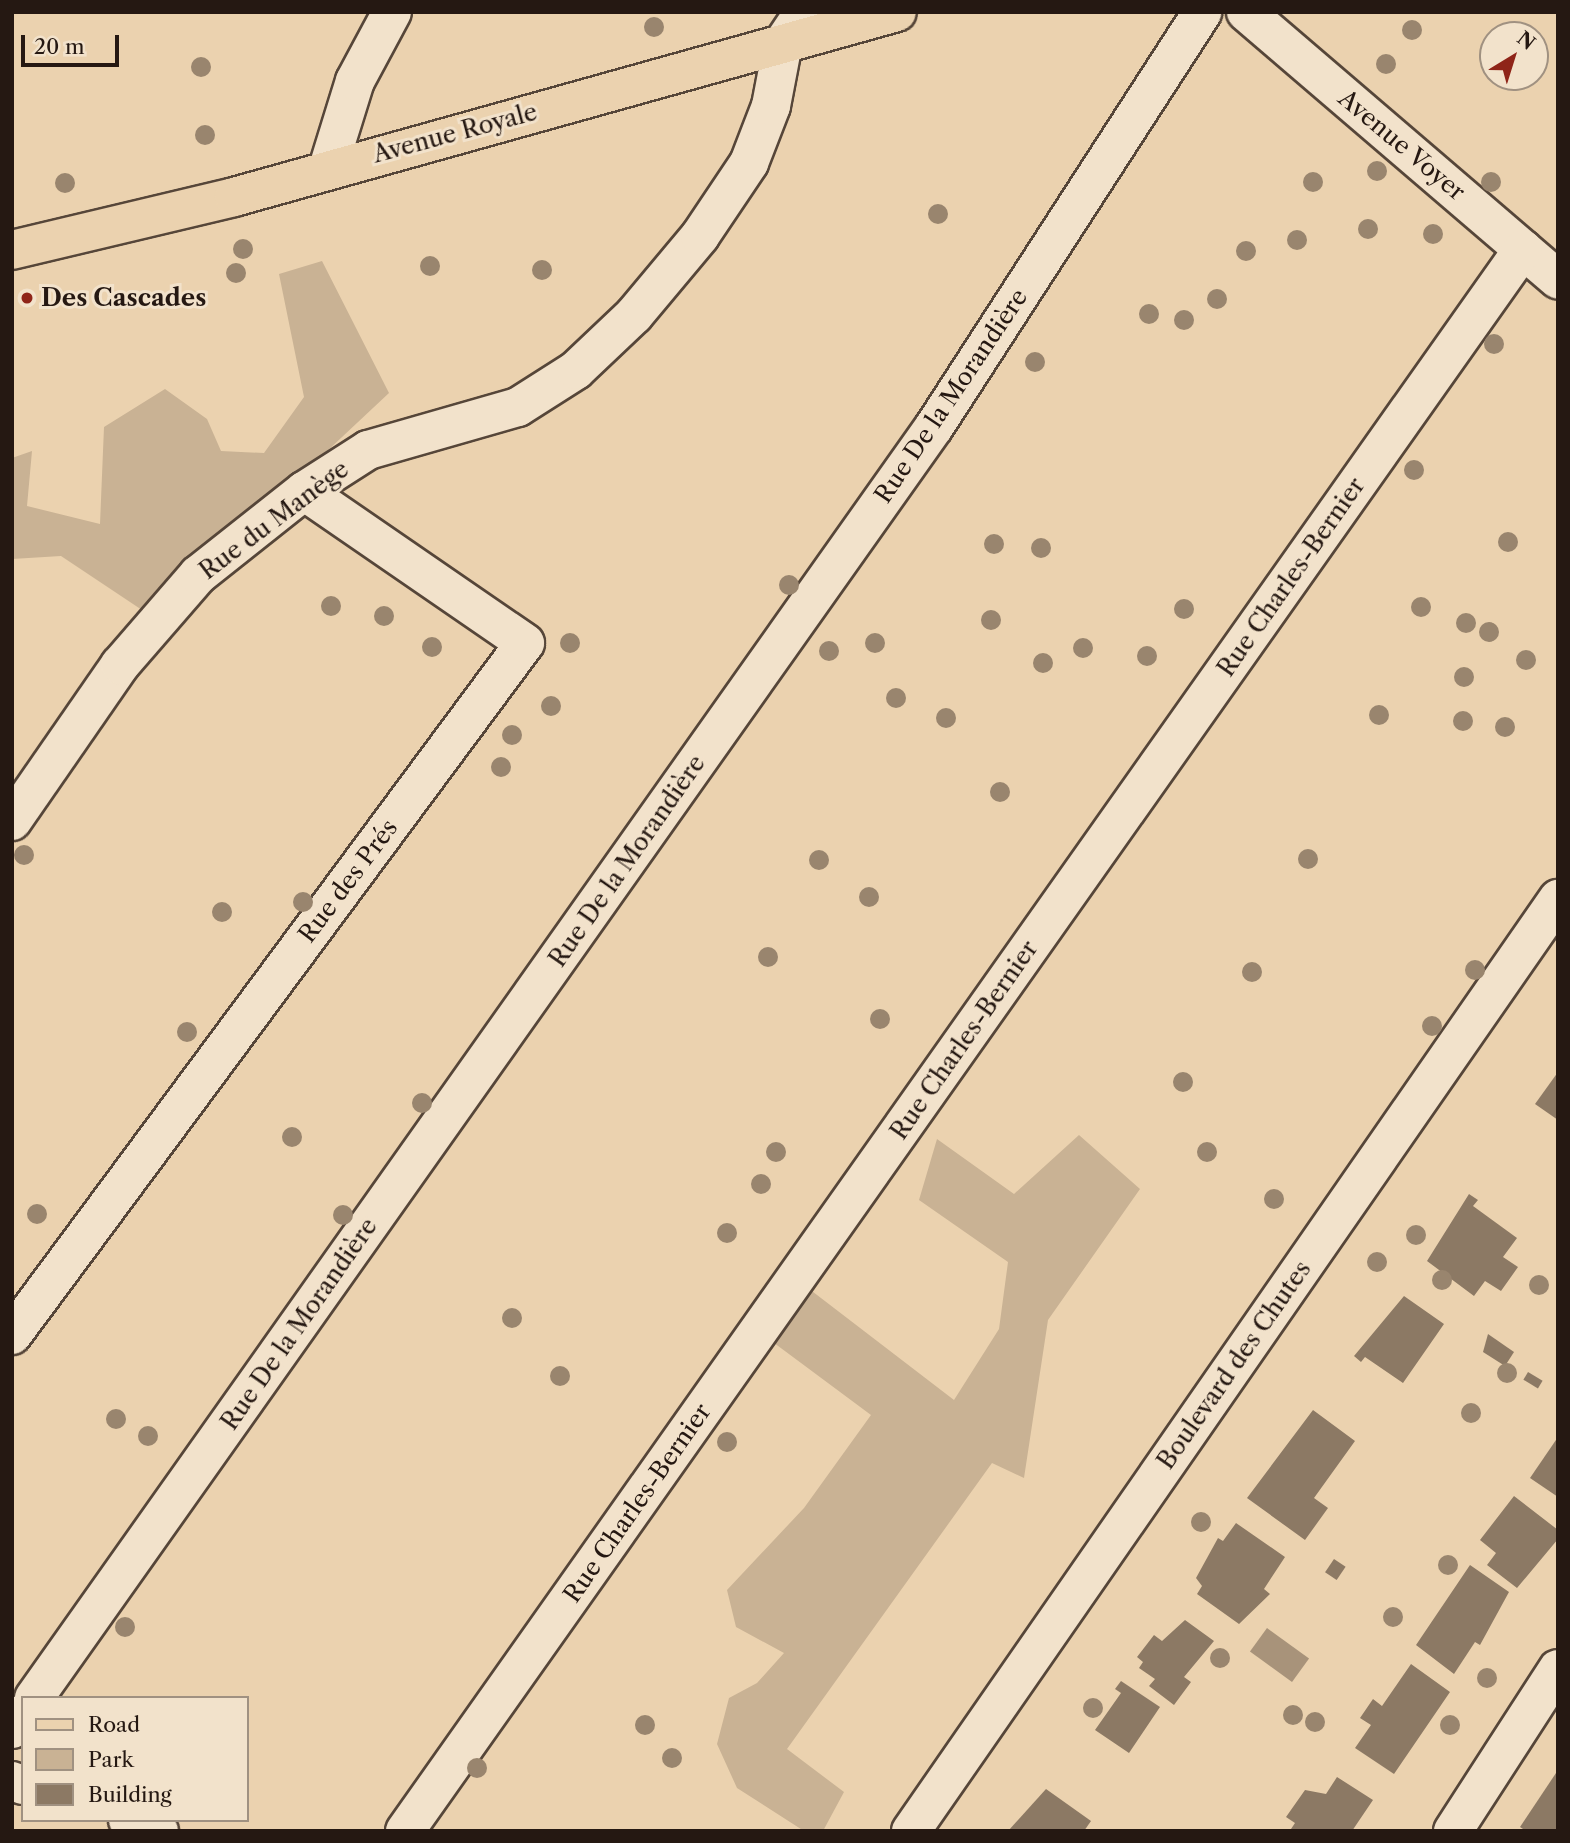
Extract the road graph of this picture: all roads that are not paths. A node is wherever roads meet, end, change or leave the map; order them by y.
1 (392, 12) edge
2 (804, 12) edge
3 (897, 12) edge
4 (1202, 12) edge
5 (1246, 12) edge
6 (783, 43) junction
7 (328, 168) junction
8 (1523, 249) junction
9 (12, 250) edge
10 (1558, 279) edge
11 (304, 491) junction
12 (12, 821) edge
13 (1558, 899) edge
14 (12, 1335) edge
15 (1558, 1669) edge
16 (35, 1696) edge
17 (134, 1822) edge
18 (159, 1831) edge
19 (405, 1831) edge
20 (911, 1831) edge
21 (1453, 1831) edge

1 - 7 street
2 - 6 street
3 - 6 main road, Avenue Royale
4 - 16 street, Rue De la Morandière
5 - 8 street, Avenue Voyer
6 - 7 main road, Avenue Royale
6 - 11 street, Rue du Manège
7 - 9 main road, Avenue Royale
8 - 10 street, Avenue Voyer
8 - 19 street, Rue Charles-Bernier
11 - 12 street, Rue du Manège
11 - 14 street, Rue des Prés
13 - 20 street, Boulevard des Chutes
15 - 21 street
17 - 18 street

